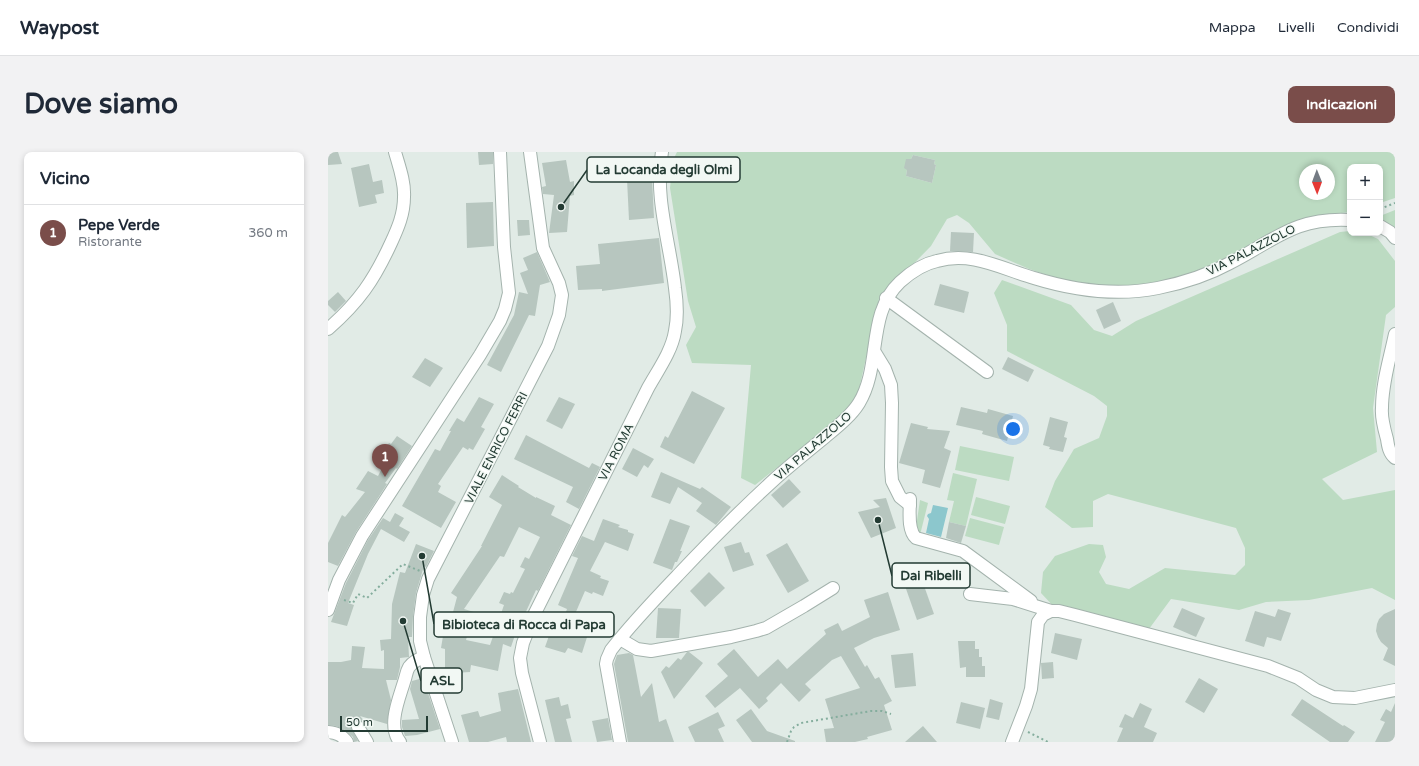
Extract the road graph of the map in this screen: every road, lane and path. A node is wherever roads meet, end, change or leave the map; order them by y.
1 (395, 152) edge
2 (500, 152) edge
3 (530, 152) edge
4 (662, 152) edge
5 (1395, 203) edge
6 (1383, 208) edge
7 (1347, 220) edge
8 (1383, 228) edge
9 (1395, 238) edge
10 (886, 298) junction
11 (328, 329) edge
12 (1395, 334) edge
13 (874, 351) junction
14 (987, 372) dead end
15 (1395, 458) edge
16 (430, 575) junction
17 (833, 588) dead end
18 (334, 592) junction
19 (970, 594) dead end
20 (1038, 606) junction
21 (328, 610) edge
22 (1051, 611) junction
23 (620, 639) junction
24 (424, 657) junction
25 (1395, 690) edge
26 (891, 714) dead end
27 (358, 727) dead end
28 (1018, 727) junction
29 (328, 732) edge
30 (347, 742) edge
31 (367, 742) edge
32 (400, 742) edge
33 (452, 742) edge
34 (540, 742) edge
35 (620, 742) edge
36 (787, 742) edge
37 (1012, 742) edge
38 (1048, 742) edge

1 - 11 street
2 - 18 street
3 - 16 street, VIALE ENRICO FERRI
4 - 34 street, VIA ROMA
5 - 6 path
7 - 10 street, VIA PALAZZOLO
8 - 9 street
10 - 13 street, VIA PALAZZOLO
10 - 14 street
12 - 15 street
13 - 20 street
13 - 23 street, VIA PALAZZOLO
16 - 18 path
16 - 24 street, VIALE ENRICO FERRI
17 - 23 street
18 - 21 street
19 - 20 street
20 - 22 street
22 - 25 street
22 - 28 street
23 - 35 street, VIA PALAZZOLO
24 - 32 street
24 - 33 street, VIALE ENRICO FERRI
26 - 36 path
27 - 31 street
28 - 37 street
28 - 38 path
29 - 30 street

